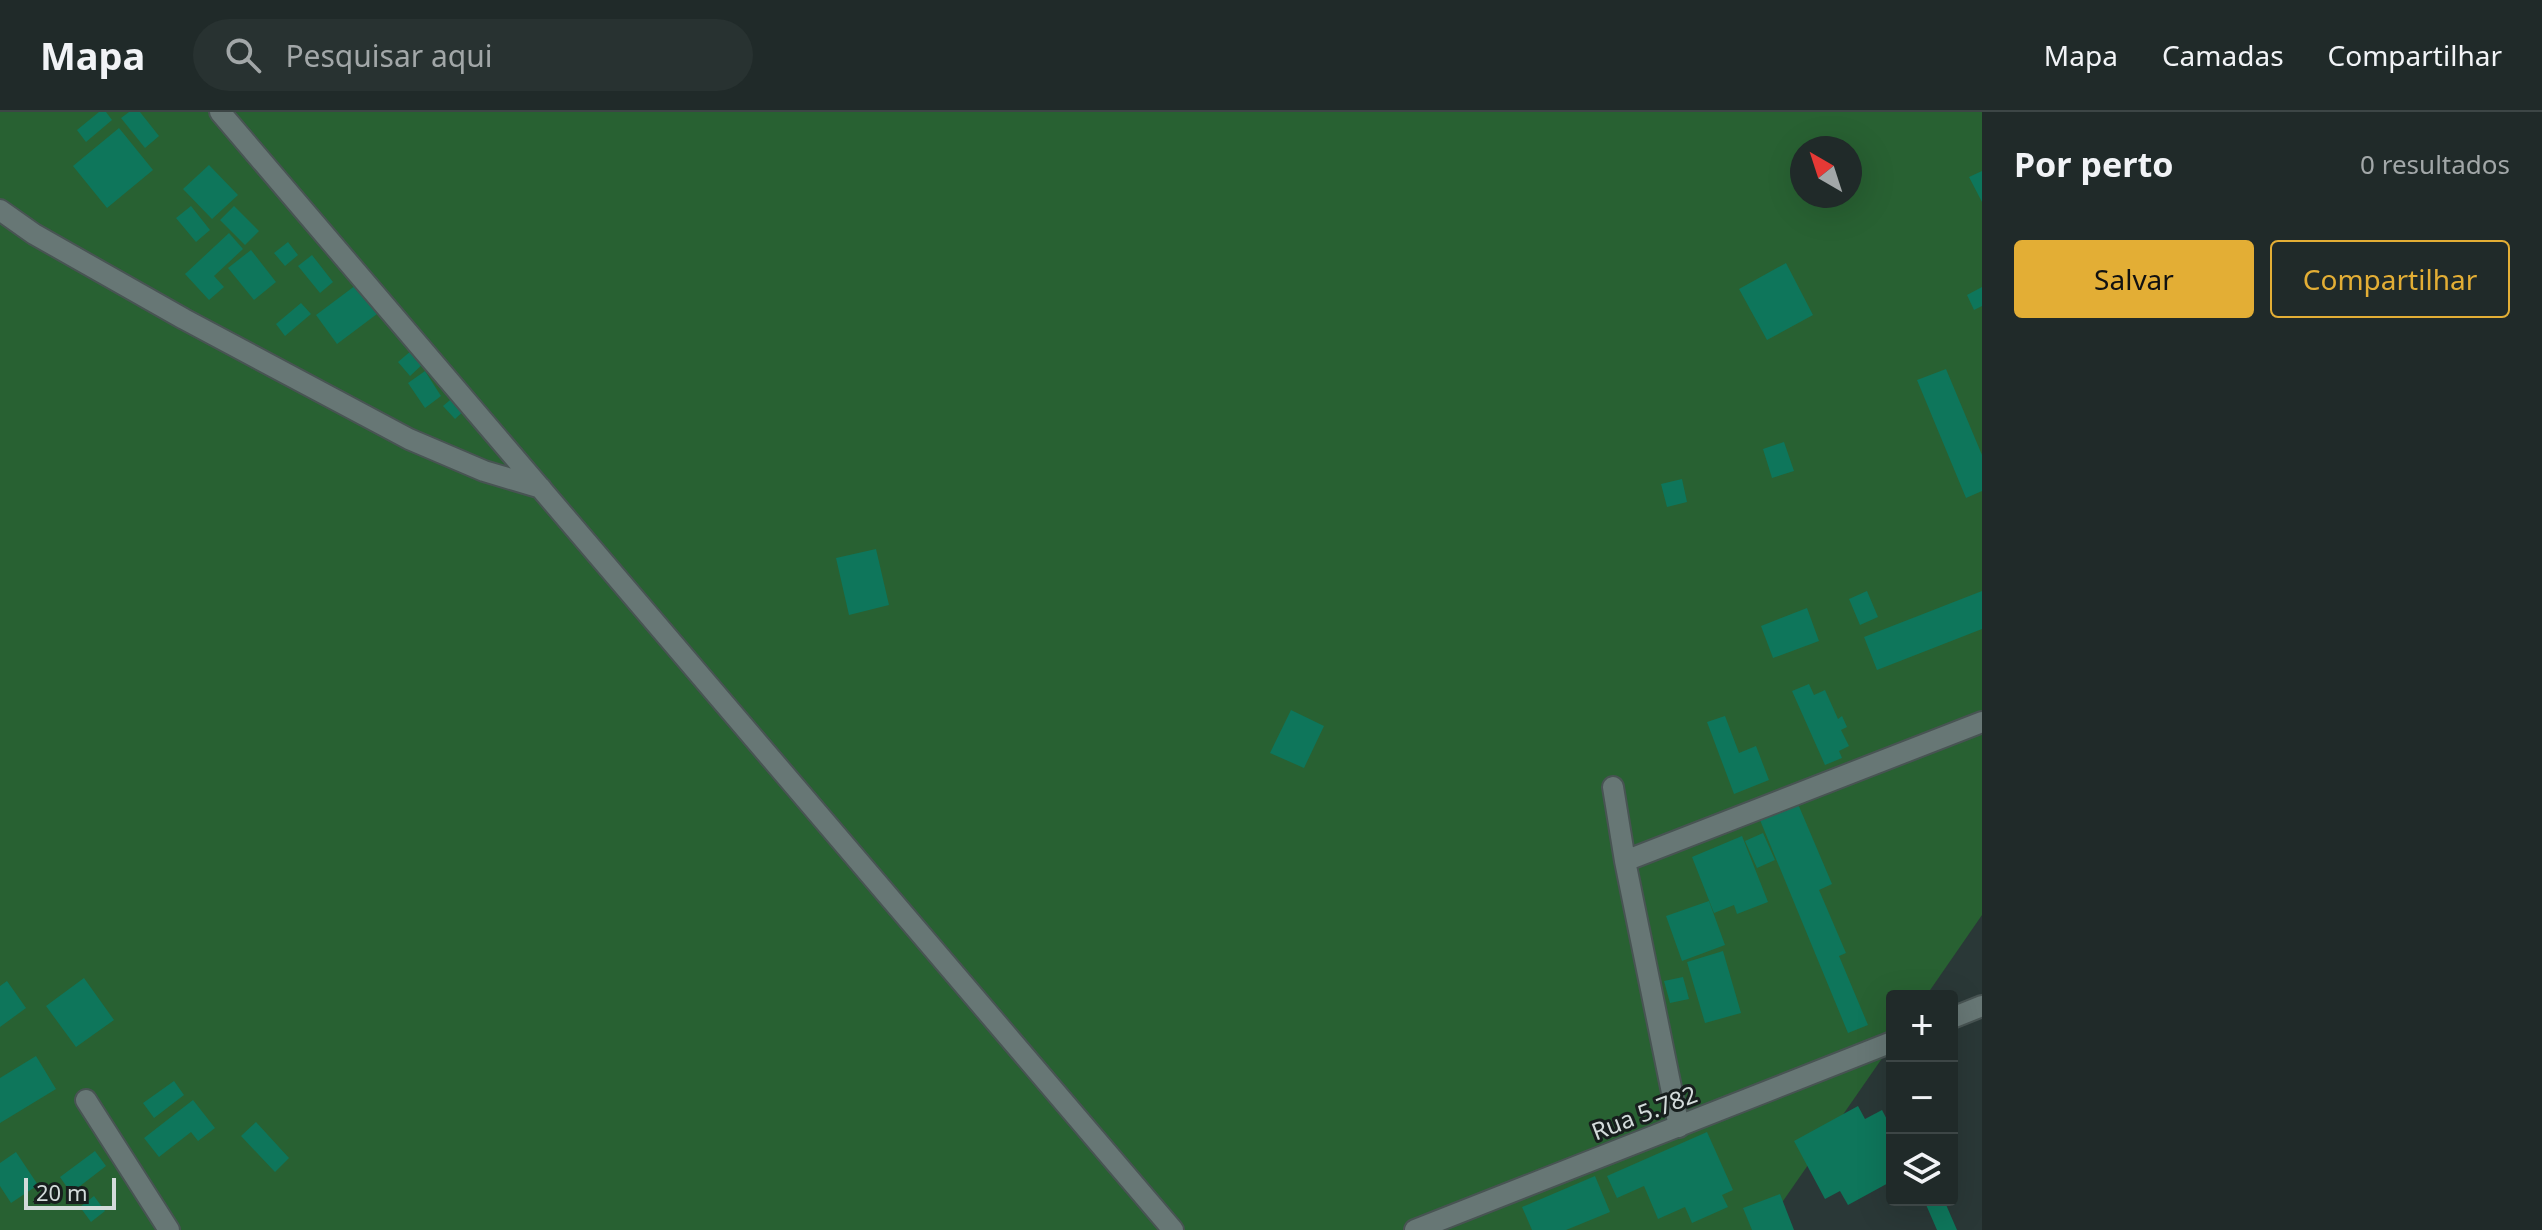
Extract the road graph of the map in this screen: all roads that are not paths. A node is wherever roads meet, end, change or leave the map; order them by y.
1 (220, 112) edge
2 (0, 210) edge
3 (541, 488) junction
4 (1982, 722) edge
5 (1613, 787) dead end
6 (1625, 861) junction
7 (1982, 1006) edge
8 (1958, 1016) edge
9 (1886, 1044) edge
10 (86, 1100) dead end
11 (1679, 1127) junction
12 (1460, 1222) edge
13 (169, 1230) edge
14 (1173, 1230) edge
15 (1415, 1230) edge

1 - 3 street
2 - 3 street
3 - 14 street
4 - 6 street
5 - 6 street
6 - 11 street
7 - 8 street
9 - 11 street, Rua 5.782
10 - 13 street
11 - 12 street, Rua 5.782
12 - 15 street, Rua 5.782

